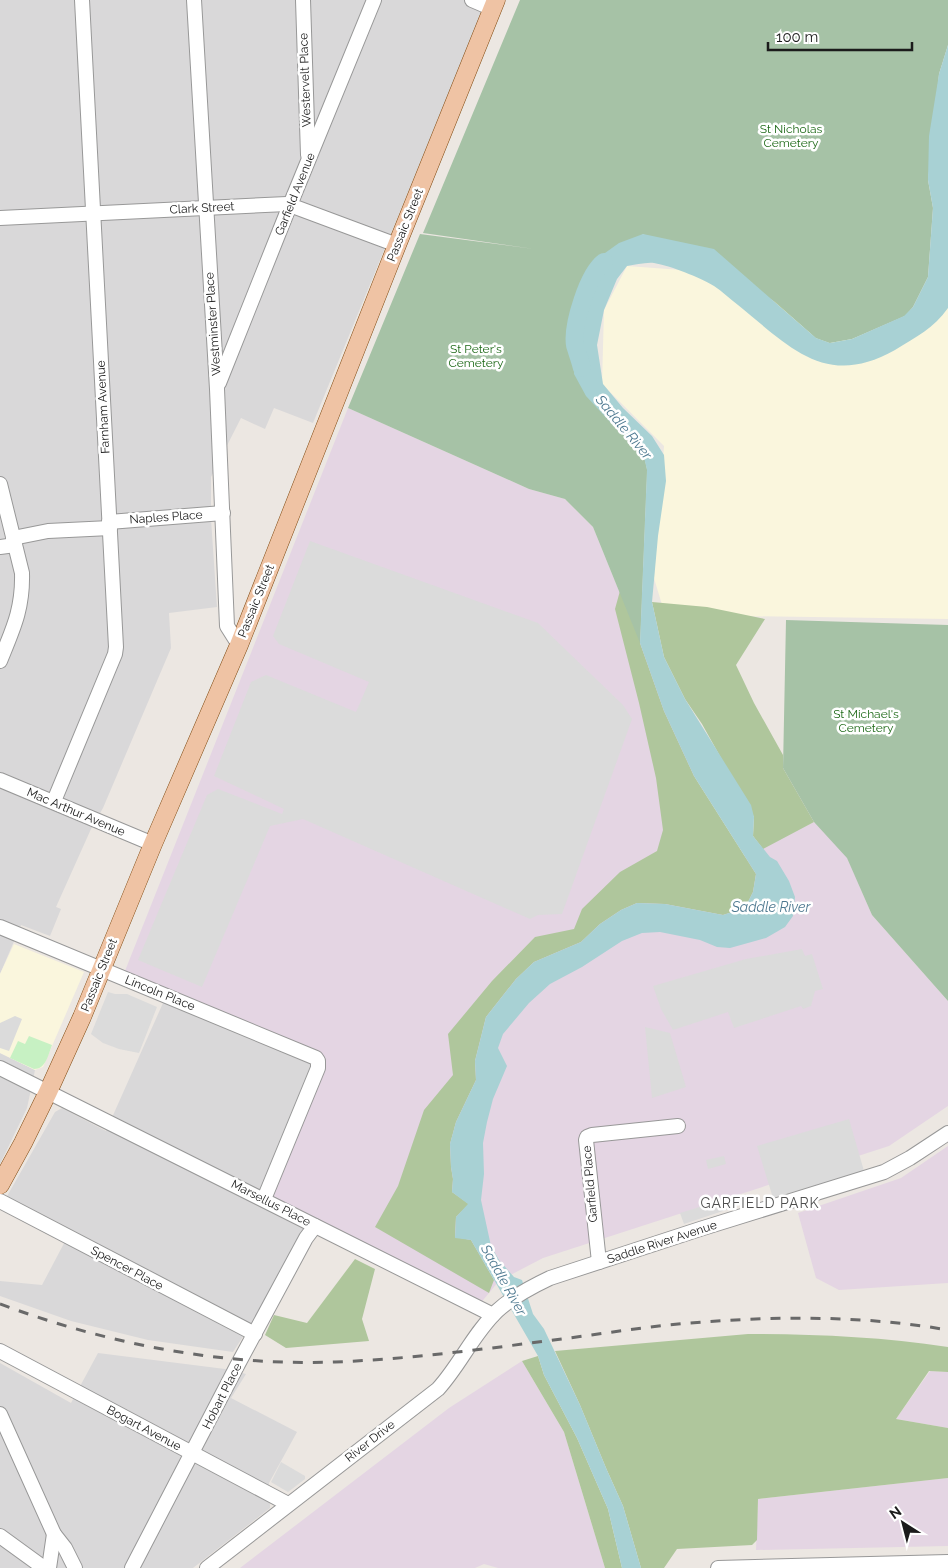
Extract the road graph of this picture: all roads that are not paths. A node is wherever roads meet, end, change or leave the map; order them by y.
1 (82, 0) edge
2 (194, 0) edge
3 (303, 0) edge
4 (374, 0) edge
5 (472, 0) edge
6 (494, 4) edge
7 (308, 161) junction
8 (290, 205) junction
9 (206, 208) junction
10 (92, 213) junction
11 (0, 218) edge
12 (397, 245) junction
13 (217, 389) junction
14 (0, 484) edge
15 (223, 513) junction
16 (109, 525) junction
17 (14, 541) junction
18 (0, 547) edge
19 (239, 645) junction
20 (0, 661) edge
21 (0, 780) edge
22 (54, 801) junction
23 (153, 844) junction
24 (0, 927) edge
25 (101, 968) junction
26 (0, 1068) edge
27 (48, 1092) junction
28 (678, 1126) dead end
29 (948, 1133) edge
30 (0, 1185) edge
31 (264, 1199) junction
32 (0, 1201) edge
33 (315, 1226) junction
34 (599, 1262) junction
35 (514, 1298) joint
36 (496, 1312) junction
37 (255, 1334) junction
38 (0, 1351) edge
39 (0, 1414) edge
40 (192, 1454) junction
41 (288, 1504) junction
42 (54, 1534) junction
43 (0, 1536) edge
44 (947, 1564) edge
45 (879, 1566) edge
46 (44, 1568) edge
47 (49, 1568) edge
48 (75, 1568) edge
49 (132, 1568) edge
50 (207, 1568) edge
51 (718, 1568) edge

1 - 10 street, Farnham Avenue
2 - 9 street, Westminster Place
3 - 7 street, Westervelt Place
4 - 7 street, Garfield Avenue
5 - 6 street
6 - 12 main road, Passaic Street
7 - 8 street, Garfield Avenue
8 - 9 street, Clark Street
8 - 12 street, Clark Street
8 - 13 street, Garfield Avenue
9 - 10 street, Clark Street
9 - 13 street, Westminster Place
10 - 11 street, Clark Street
10 - 16 street, Farnham Avenue
12 - 19 main road, Passaic Street
13 - 15 street, Westminster Place
14 - 17 street
15 - 16 street, Naples Place
15 - 19 street, Westminster Place
16 - 17 street, Naples Place
16 - 22 street, Farnham Avenue
17 - 18 street, Naples Place
17 - 20 street
19 - 23 main road, Passaic Street
21 - 22 street, Mac Arthur Avenue
22 - 23 street, Mac Arthur Avenue
23 - 25 main road, Passaic Street
24 - 25 street, Lincoln Place
25 - 27 main road, Passaic Street
25 - 31 street, Lincoln Place
26 - 27 street, Marsellus Place
27 - 30 main road, Passaic Street
27 - 31 street, Marsellus Place
28 - 34 street, Garfield Place
29 - 34 street, Saddle River Avenue
31 - 33 street, Marsellus Place
32 - 37 street, Spencer Place
33 - 36 street, Marsellus Place
33 - 37 street, Hobart Place
34 - 35 street, Saddle River Avenue
35 - 36 street, River Drive
36 - 41 street, River Drive
37 - 40 street, Hobart Place
38 - 40 street, Bogart Avenue
39 - 42 street
40 - 41 street, Bogart Avenue
40 - 49 street, Hobart Place
41 - 50 street, River Drive
42 - 47 street
42 - 48 street
43 - 46 street
44 - 45 street
45 - 51 street

